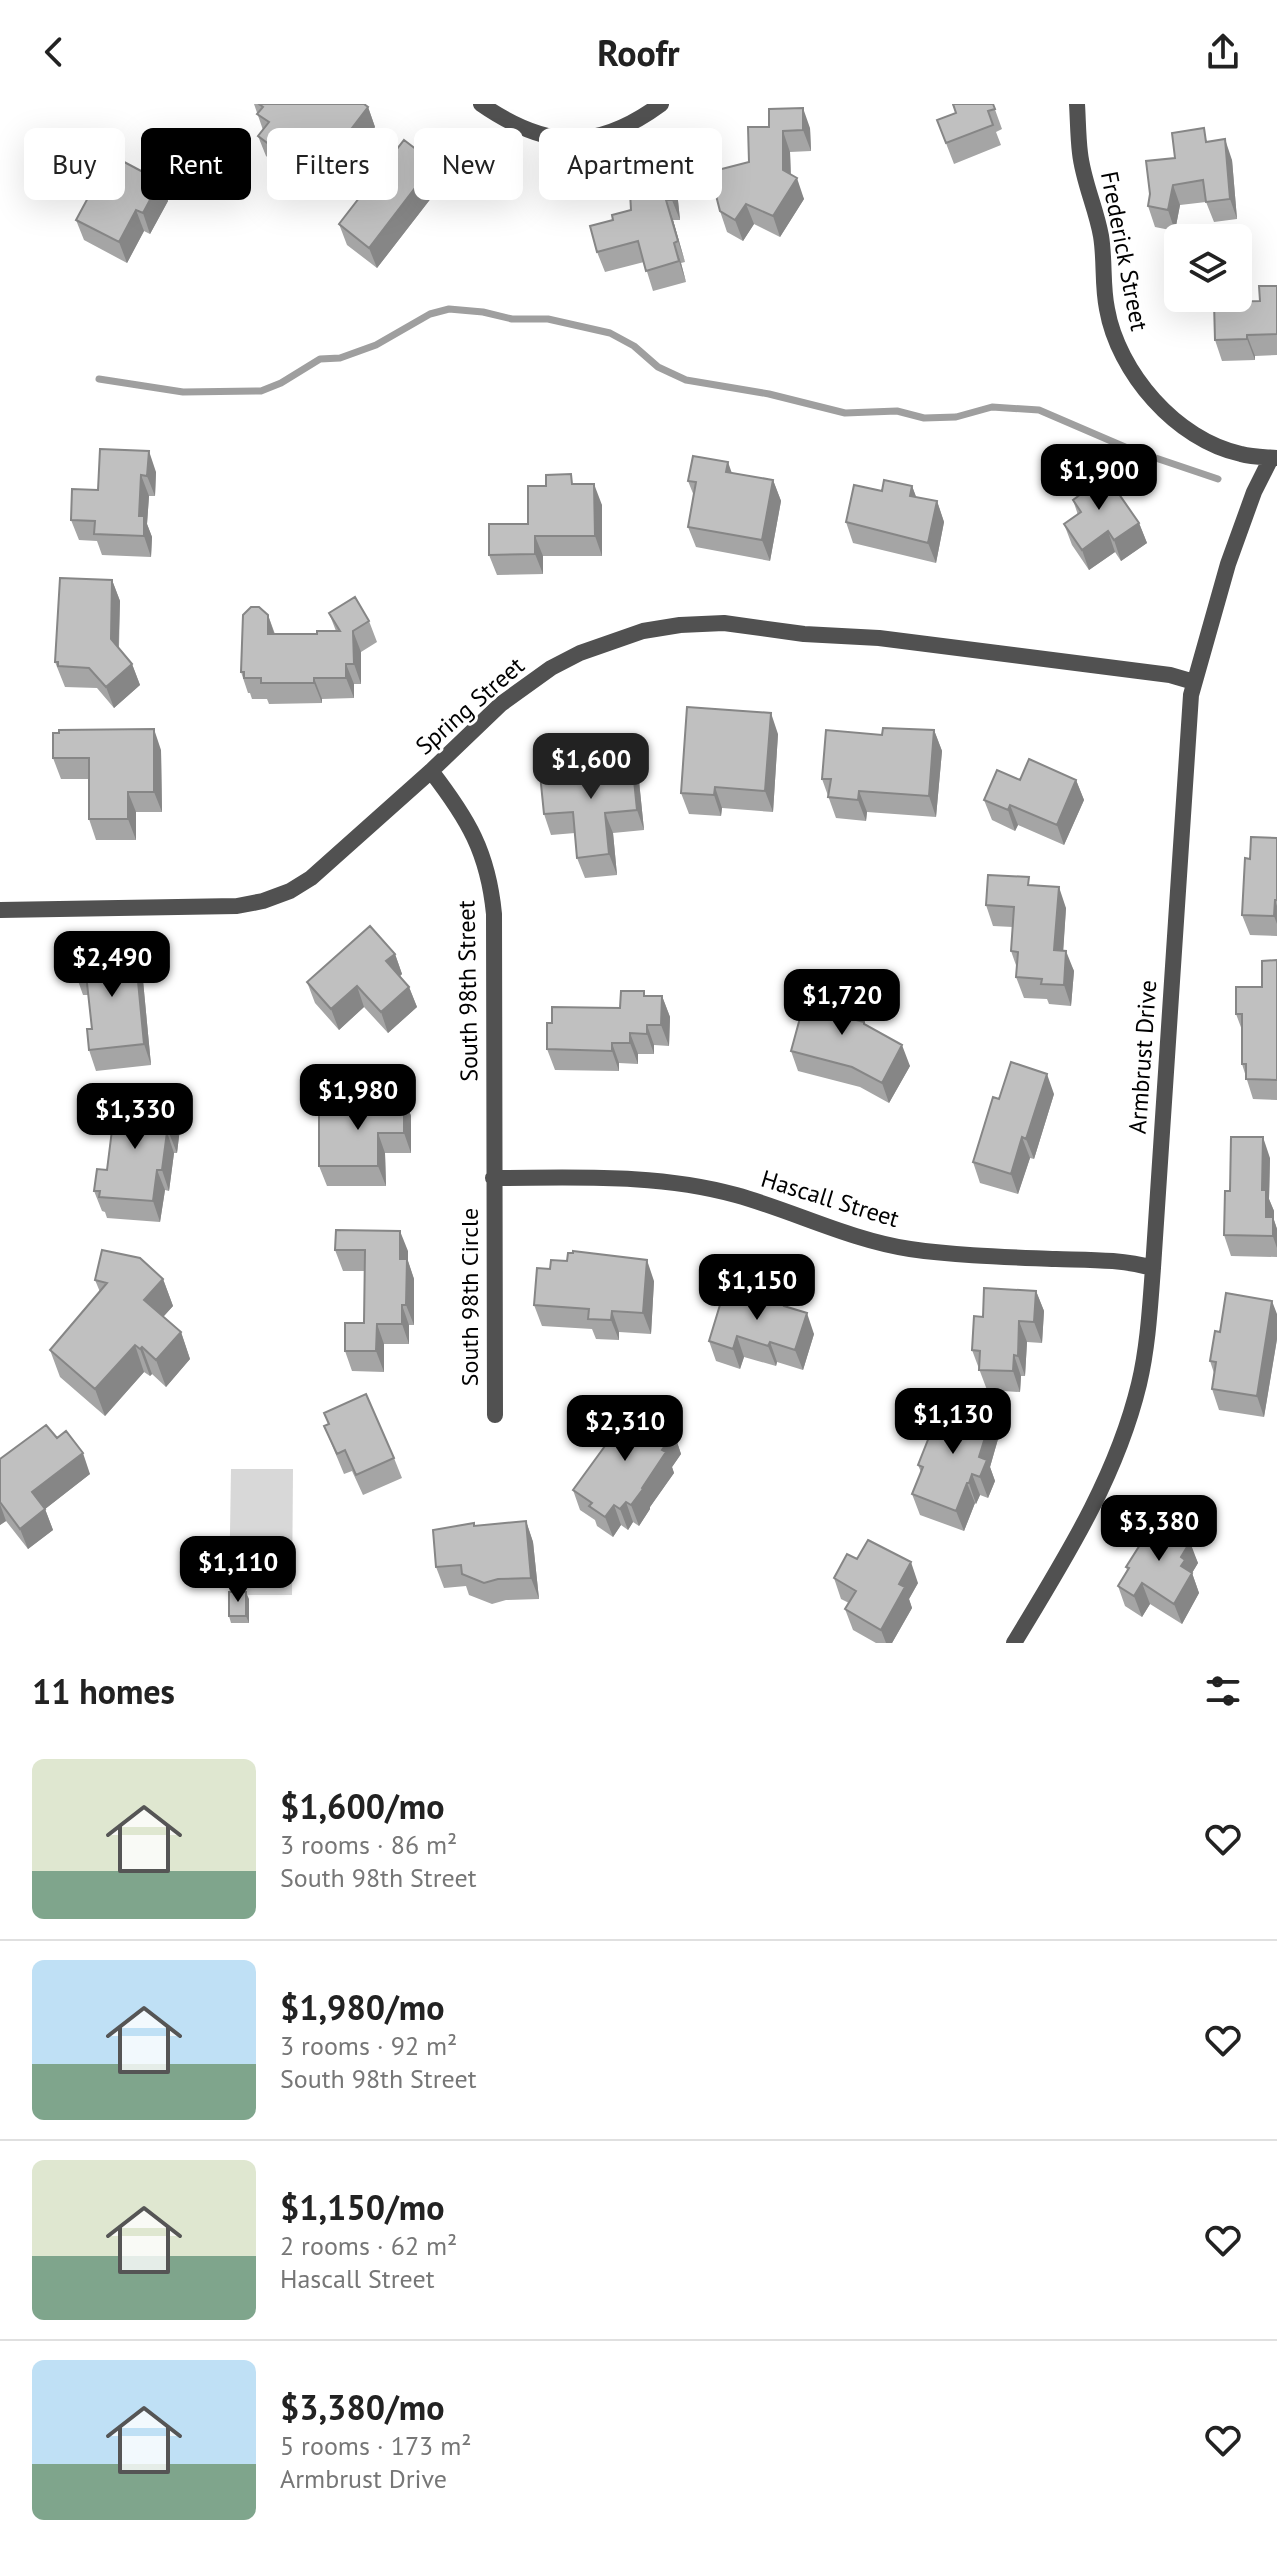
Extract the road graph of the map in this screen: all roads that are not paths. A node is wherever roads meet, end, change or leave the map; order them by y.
1 (481, 104) edge
2 (661, 104) edge
3 (1077, 104) edge
4 (1274, 458) edge
5 (1194, 682) junction
6 (431, 771) junction
7 (0, 910) edge
8 (493, 1178) junction
9 (1153, 1268) junction
10 (495, 1415) dead end
11 (1014, 1643) edge

1 - 2 street
3 - 4 street, Frederick Street
4 - 5 street, Armbrust Drive
5 - 6 street, Spring Street
5 - 9 street, Armbrust Drive
6 - 7 street, Spring Street
6 - 8 street, South 98th Street
8 - 9 street, Hascall Street
8 - 10 street, South 98th Circle
9 - 11 street, Armbrust Drive

